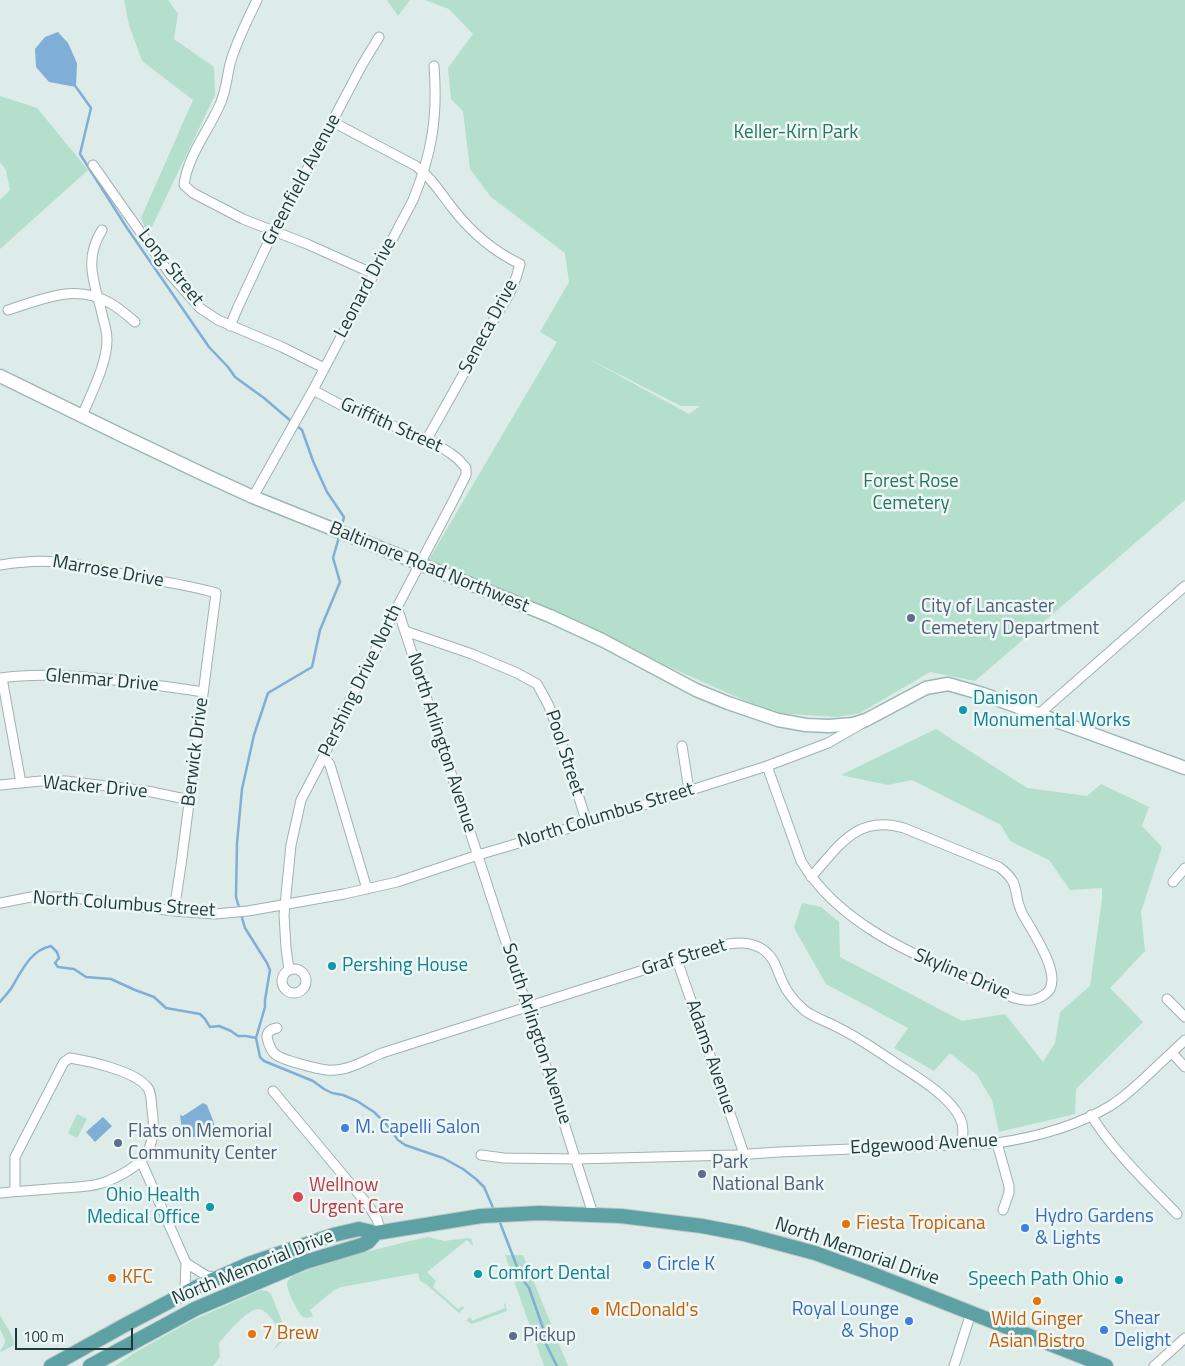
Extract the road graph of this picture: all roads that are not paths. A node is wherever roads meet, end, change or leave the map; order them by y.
1 (257, 0) edge
2 (379, 37) dead end
3 (434, 66) dead end
4 (333, 122) junction
5 (94, 165) dead end
6 (424, 172) junction
7 (102, 230) dead end
8 (275, 231) junction
9 (374, 274) junction
10 (98, 297) junction
11 (8, 310) dead end
12 (135, 322) dead end
13 (230, 326) junction
14 (324, 368) junction
15 (0, 376) edge
16 (312, 390) junction
17 (82, 416) junction
18 (427, 440) junction
19 (466, 468) joint
20 (253, 496) junction
21 (420, 564) junction
22 (0, 565) edge
23 (1185, 586) edge
24 (216, 593) joint
25 (397, 607) junction
26 (405, 632) junction
27 (1, 678) edge
28 (203, 692) junction
29 (1039, 714) junction
30 (866, 720) junction
31 (682, 746) dead end
32 (324, 756) junction
33 (767, 766) junction
34 (1185, 768) edge
35 (21, 783) junction
36 (0, 786) edge
37 (689, 790) junction
38 (190, 800) junction
39 (587, 823) junction
40 (478, 855) junction
41 (1185, 868) edge
42 (811, 877) junction
43 (1173, 882) dead end
44 (367, 889) junction
45 (0, 902) edge
46 (285, 904) junction
47 (174, 911) junction
48 (676, 960) junction
49 (290, 970) dead end
50 (1167, 999) dead end
51 (528, 1007) junction
52 (1185, 1017) edge
53 (278, 1028) dead end
54 (1185, 1040) edge
55 (1172, 1052) junction
56 (1185, 1067) edge
57 (273, 1091) dead end
58 (1091, 1115) junction
59 (998, 1143) junction
60 (962, 1144) junction
61 (744, 1154) junction
62 (481, 1155) dead end
63 (576, 1159) junction
64 (141, 1161) junction
65 (15, 1191) junction
66 (0, 1193) edge
67 (1003, 1210) dead end
68 (593, 1214) junction
69 (1177, 1214) dead end
70 (379, 1233) junction
71 (186, 1263) junction
72 (217, 1277) junction
73 (182, 1295) junction
74 (971, 1313) junction
75 (1185, 1338) edge
76 (51, 1366) edge
77 (90, 1366) edge
78 (954, 1366) edge
79 (1106, 1366) edge
80 (1154, 1366) edge

1 - 8 street
2 - 4 street, Greenfield Avenue
3 - 6 street, Leonard Drive
4 - 6 street, Seneca Drive
4 - 8 street, Greenfield Avenue
5 - 13 street, Long Street
6 - 9 street, Leonard Drive
6 - 18 street, Seneca Drive
7 - 10 street
8 - 9 street
8 - 13 street, Greenfield Avenue
9 - 14 street, Leonard Drive
10 - 11 street
10 - 12 street
10 - 17 street
13 - 14 street, Long Street
14 - 16 street, Leonard Drive
15 - 17 main road, Baltimore Road Northwest
16 - 18 street, Griffith Street
16 - 20 street, Leonard Drive
17 - 20 main road, Baltimore Road Northwest
18 - 19 street, Griffith Street
19 - 21 street, Pershing Drive North
20 - 21 main road, Baltimore Road Northwest
21 - 25 street, Pershing Drive North
21 - 30 main road, Baltimore Road Northwest
22 - 24 street, Marrose Drive
23 - 29 street
24 - 28 street, Berwick Drive
25 - 26 street, North Arlington Avenue
25 - 32 street, Pershing Drive North
26 - 39 street, Pool Street
26 - 40 street, North Arlington Avenue
27 - 28 street, Glenmar Drive
27 - 35 street
28 - 38 street, Berwick Drive
29 - 30 main road, North Columbus Street
29 - 34 main road, North Columbus Street
30 - 33 street, North Columbus Street
31 - 37 street
32 - 44 street
32 - 46 street, Pershing Drive North
33 - 37 street, North Columbus Street
33 - 42 street, Skyline Drive
35 - 36 street, Wacker Drive
35 - 38 street, Wacker Drive
37 - 39 street, North Columbus Street
38 - 47 street, Berwick Drive
39 - 40 street, North Columbus Street
40 - 44 street, North Columbus Street
40 - 51 street, South Arlington Avenue
41 - 43 street
42 - 42 street, Skyline Drive
44 - 46 street, North Columbus Street
45 - 47 street, North Columbus Street
46 - 47 street, North Columbus Street
46 - 49 street, Pershing Drive North
48 - 51 street, Graf Street
48 - 60 street, Graf Street
48 - 61 street, Adams Avenue
50 - 52 street
51 - 53 street, Graf Street
51 - 63 street, South Arlington Avenue
54 - 55 street, Edgewood Avenue
55 - 56 street
55 - 58 street, Edgewood Avenue
57 - 70 street
58 - 59 street, Edgewood Avenue
58 - 69 street
59 - 60 street, Edgewood Avenue
59 - 67 street
60 - 61 street, Edgewood Avenue
61 - 63 street, Edgewood Avenue
62 - 63 street, Edgewood Avenue
63 - 68 street, South Arlington Avenue
64 - 65 street
64 - 65 street
64 - 71 street
65 - 66 street
68 - 70 main road, North Memorial Drive
68 - 74 main road, North Memorial Drive
70 - 72 main road, North Memorial Drive
70 - 77 main road, North Memorial Drive
71 - 72 street
71 - 73 street
72 - 73 main road, North Memorial Drive
73 - 76 main road, North Memorial Drive
74 - 78 street
74 - 79 main road, North Memorial Drive
75 - 80 street

